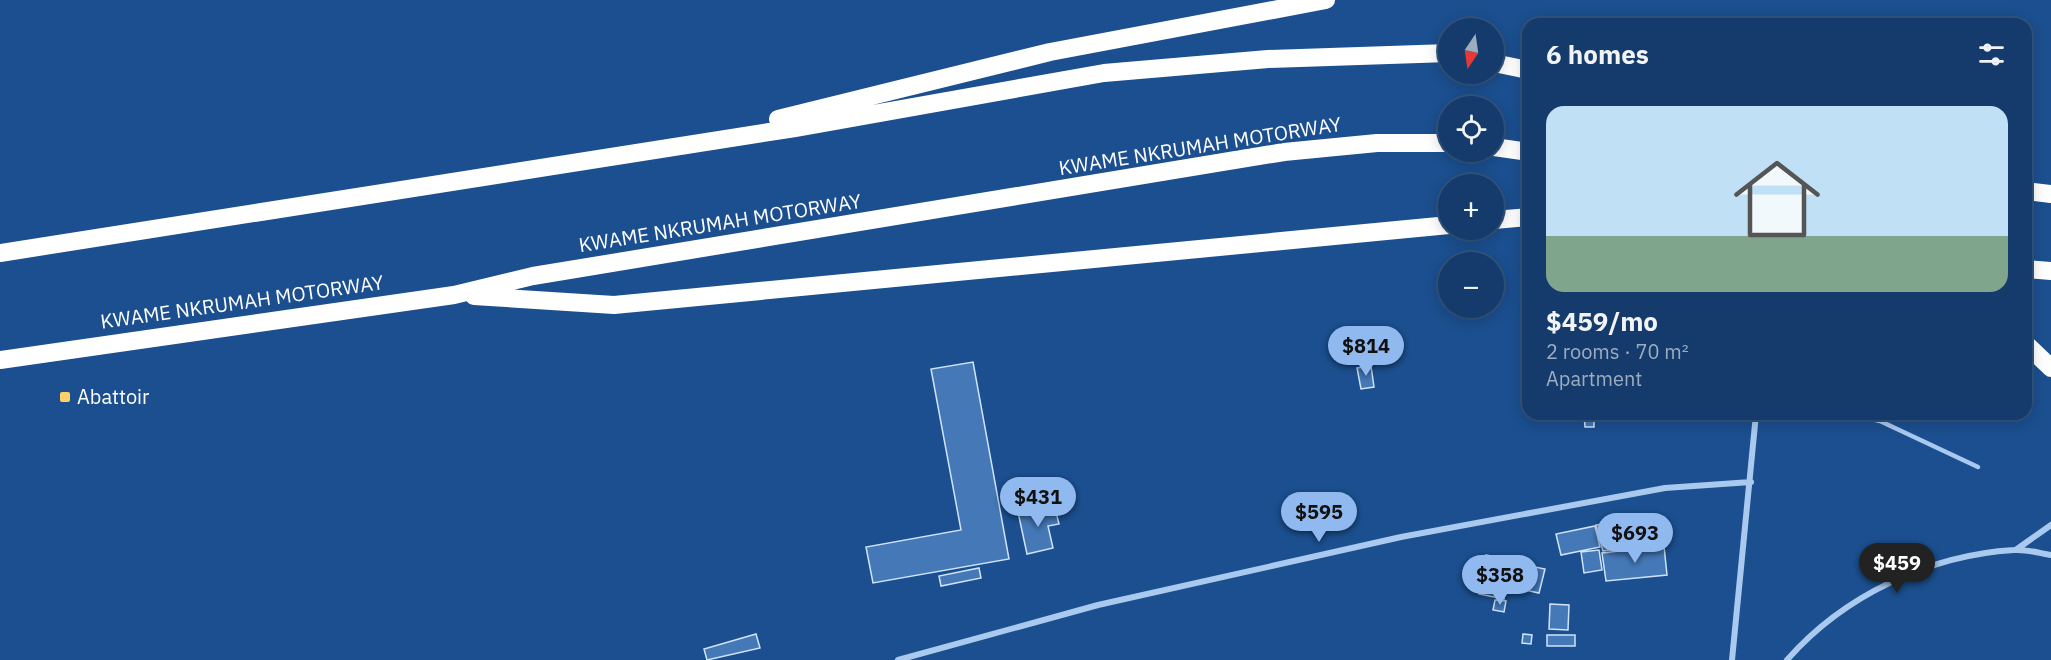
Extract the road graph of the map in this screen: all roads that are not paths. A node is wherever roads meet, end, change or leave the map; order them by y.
1 (1326, 0) edge
2 (1438, 53) edge
3 (1504, 65) edge
4 (1522, 69) edge
5 (1438, 143) edge
6 (672, 146) junction
7 (1504, 148) edge
8 (1522, 151) edge
9 (2032, 192) edge
10 (2051, 194) edge
11 (1522, 218) edge
12 (1504, 219) edge
13 (1438, 226) edge
14 (0, 253) edge
15 (2032, 269) edge
16 (2051, 271) edge
17 (454, 295) junction
18 (2032, 350) edge
19 (0, 360) edge
20 (2051, 368) edge
21 (1756, 420) edge
22 (1876, 420) edge
23 (1978, 467) dead end
24 (1751, 482) junction
25 (2051, 525) edge
26 (2016, 550) junction
27 (2051, 555) edge
28 (898, 660) edge
29 (1732, 660) edge
30 (1787, 660) edge

1 - 6 highway
2 - 6 highway
3 - 4 highway
5 - 17 highway, KWAME NKRUMAH MOTORWAY
6 - 14 highway
7 - 8 highway
9 - 10 highway
11 - 12 highway
13 - 17 highway
15 - 16 highway
17 - 19 highway, KWAME NKRUMAH MOTORWAY
18 - 20 highway
21 - 24 street
22 - 23 lane
24 - 28 street
24 - 29 street
25 - 26 street
26 - 27 street
26 - 30 street

